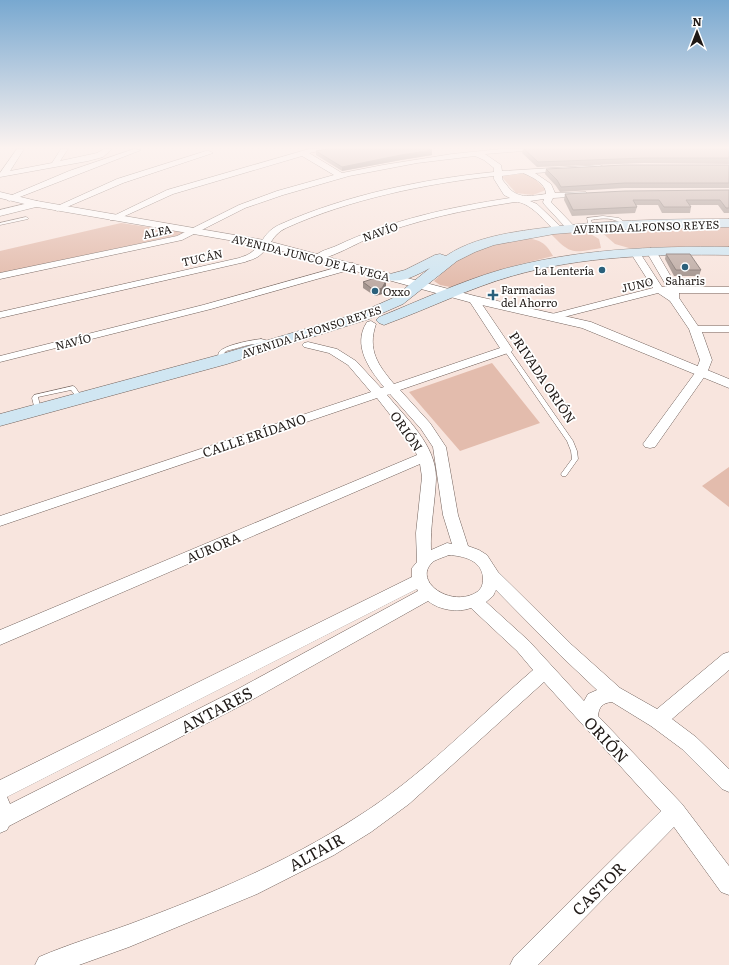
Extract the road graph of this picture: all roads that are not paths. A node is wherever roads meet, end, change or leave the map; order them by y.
1 (90, 194) edge
2 (165, 194) edge
3 (279, 194) edge
4 (387, 194) edge
5 (509, 194) edge
6 (579, 194) edge
7 (550, 196) junction
8 (5, 197) edge
9 (518, 199) junction
10 (37, 204) junction
11 (57, 208) junction
12 (0, 213) edge
13 (26, 218) dead end
14 (113, 218) junction
15 (729, 223) edge
16 (0, 224) edge
17 (591, 226) junction
18 (564, 228) junction
19 (196, 231) junction
20 (540, 232) junction
21 (264, 243) junction
22 (651, 251) junction
23 (729, 251) edge
24 (461, 252) junction
25 (634, 252) junction
26 (616, 253) junction
27 (319, 257) junction
28 (565, 259) junction
29 (353, 266) junction
30 (0, 276) edge
31 (395, 277) junction
32 (421, 284) junction
33 (659, 290) junction
34 (729, 290) edge
35 (453, 293) junction
36 (674, 294) junction
37 (473, 299) junction
38 (0, 315) edge
39 (552, 317) junction
40 (371, 324) junction
41 (695, 329) junction
42 (729, 329) edge
43 (308, 345) junction
44 (507, 350) junction
45 (0, 359) edge
46 (701, 373) junction
47 (727, 382) edge
48 (392, 388) junction
49 (379, 393) junction
50 (0, 420) edge
51 (0, 432) edge
52 (650, 444) dead end
53 (425, 457) junction
54 (564, 474) dead end
55 (0, 522) edge
56 (462, 550) junction
57 (424, 561) junction
58 (492, 577) junction
59 (424, 587) junction
60 (475, 602) junction
61 (0, 638) edge
62 (729, 659) edge
63 (545, 670) junction
64 (614, 694) junction
65 (588, 719) junction
66 (658, 720) junction
67 (729, 782) edge
68 (0, 790) edge
69 (675, 810) junction
70 (1, 815) edge
71 (729, 884) edge
72 (47, 965) edge
73 (522, 965) edge

1 - 11 street
2 - 14 street
3 - 19 street, ALFA
4 - 21 street, TUCÁN
5 - 9 street
6 - 7 street, NAVÍO
7 - 9 street, NAVÍO
7 - 18 street
8 - 10 street, AVENIDA JUNCO DE LA VEGA
9 - 18 street
9 - 27 street, NAVÍO
10 - 11 street, AVENIDA JUNCO DE LA VEGA
10 - 12 street
11 - 14 street, AVENIDA JUNCO DE LA VEGA
13 - 16 lane
14 - 19 street, AVENIDA JUNCO DE LA VEGA
15 - 17 main road, AVENIDA ALFONSO REYES
17 - 18 main road, AVENIDA ALFONSO REYES
17 - 26 main road
18 - 20 main road, AVENIDA ALFONSO REYES
19 - 21 street, AVENIDA JUNCO DE LA VEGA
19 - 30 street, ALFA
20 - 24 main road, AVENIDA ALFONSO REYES
20 - 28 main road
21 - 27 street, AVENIDA JUNCO DE LA VEGA
21 - 38 street, TUCÁN
22 - 23 main road, AVENIDA ALFONSO REYES
22 - 25 main road, AVENIDA ALFONSO REYES
22 - 36 street
24 - 31 main road
24 - 32 main road, AVENIDA ALFONSO REYES
25 - 26 main road, AVENIDA ALFONSO REYES
25 - 33 street
26 - 28 main road, AVENIDA ALFONSO REYES
27 - 29 street, AVENIDA JUNCO DE LA VEGA
28 - 35 main road, AVENIDA ALFONSO REYES
29 - 31 street, AVENIDA JUNCO DE LA VEGA
29 - 45 street, NAVÍO
31 - 32 street, AVENIDA JUNCO DE LA VEGA
32 - 35 street, AVENIDA JUNCO DE LA VEGA
32 - 50 main road, AVENIDA ALFONSO REYES
33 - 36 street, JUNO
33 - 39 street, JUNO
34 - 36 street, JUNO
35 - 37 street, AVENIDA JUNCO DE LA VEGA
35 - 40 main road, AVENIDA ALFONSO REYES
36 - 41 street
37 - 39 street, AVENIDA JUNCO DE LA VEGA
37 - 44 street, PRIVADA ORIÓN
39 - 46 street, AVENIDA JUNCO DE LA VEGA
40 - 43 main road, AVENIDA ALFONSO REYES
40 - 48 street, ORIÓN
41 - 42 street
41 - 46 street
43 - 49 street, ORIÓN
43 - 51 main road, AVENIDA ALFONSO REYES
44 - 48 street, CALLE ERÍDANO
44 - 54 lane, PRIVADA ORIÓN
46 - 47 street, AVENIDA JUNCO DE LA VEGA
46 - 52 street
48 - 49 street, CALLE ERÍDANO
48 - 56 street, ORIÓN
49 - 53 street, ORIÓN
49 - 55 street, CALLE ERÍDANO
53 - 57 street, ORIÓN
53 - 61 street, AURORA
56 - 57 street
56 - 58 street
57 - 59 street
58 - 60 street
58 - 64 street
59 - 60 street
59 - 68 street, ANTARES
59 - 70 street, ANTARES
60 - 63 street, ORIÓN
62 - 66 street
63 - 65 street, ORIÓN
63 - 72 street, ALTAIR
64 - 65 street
64 - 66 street
65 - 69 street, ORIÓN
66 - 67 street
69 - 71 street, ORIÓN
69 - 73 street, CASTOR

